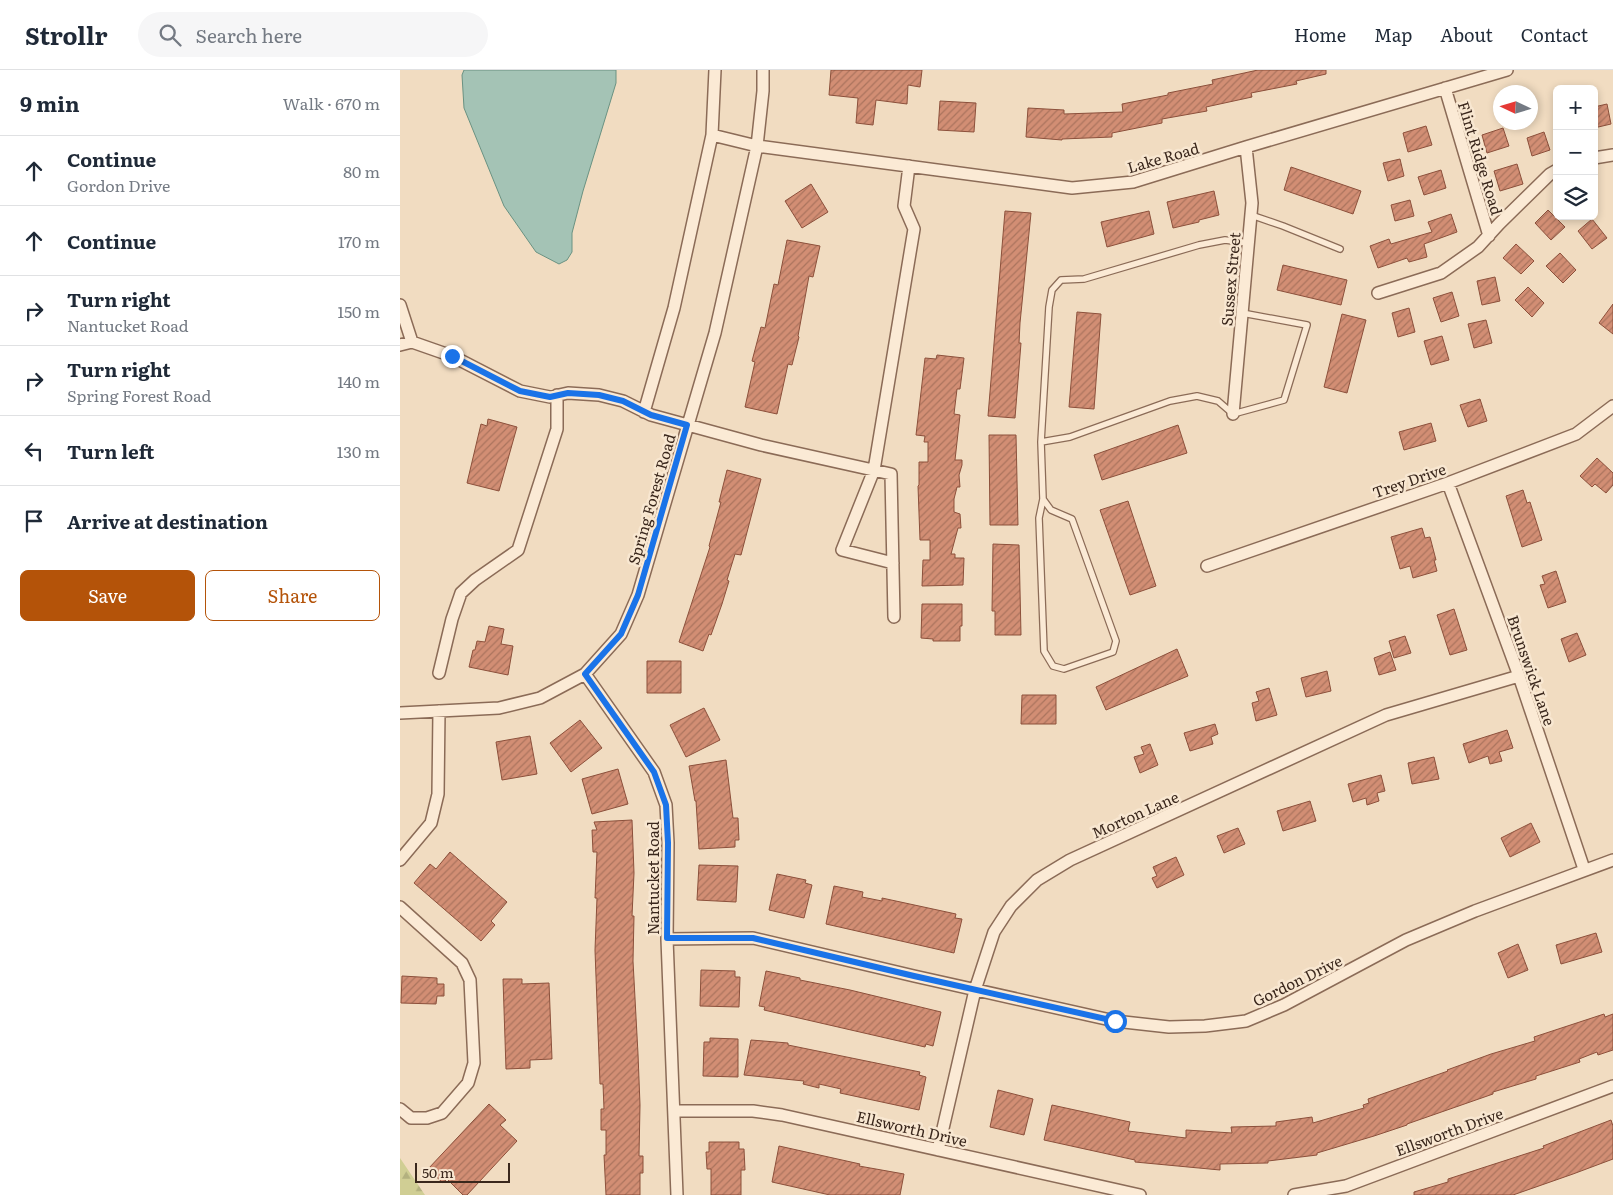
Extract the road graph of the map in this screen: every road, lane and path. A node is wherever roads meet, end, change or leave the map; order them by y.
1 (715, 70) edge
2 (763, 70) edge
3 (1507, 70) edge
4 (1445, 88) junction
5 (712, 135) junction
6 (756, 146) junction
7 (1246, 147) junction
8 (1613, 155) edge
9 (1598, 157) edge
10 (909, 166) junction
11 (1553, 172) edge
12 (1251, 215) junction
13 (1488, 236) junction
14 (1248, 243) junction
15 (1340, 249) dead end
16 (1378, 293) dead end
17 (400, 305) edge
18 (1242, 313) junction
19 (412, 342) junction
20 (400, 345) edge
21 (557, 396) junction
22 (1613, 406) edge
23 (644, 412) junction
24 (1233, 414) junction
25 (687, 425) junction
26 (1041, 442) junction
27 (874, 470) junction
28 (1448, 483) junction
29 (1043, 499) junction
30 (893, 563) junction
31 (1207, 566) dead end
32 (894, 617) dead end
33 (439, 673) dead end
34 (585, 674) junction
35 (1519, 676) junction
36 (438, 711) junction
37 (400, 713) edge
38 (400, 860) edge
39 (1613, 860) edge
40 (1584, 869) junction
41 (400, 907) edge
42 (667, 938) junction
43 (975, 990) junction
44 (1613, 1086) edge
45 (400, 1109) edge
46 (675, 1111) junction
47 (938, 1150) junction
48 (677, 1195) edge
49 (1140, 1195) edge
50 (1294, 1195) edge

1 - 5 street
2 - 6 street, Spring Forest Road
3 - 4 street, Lake Road
4 - 7 street, Lake Road
4 - 13 street, Flint Ridge Road
5 - 6 street, Lake Road
5 - 23 street
6 - 10 street, Lake Road
6 - 25 street, Spring Forest Road
7 - 10 street, Lake Road
7 - 12 street, Sussex Street
8 - 9 street
10 - 27 street
11 - 13 street, Flint Ridge Road
12 - 14 street, Sussex Street
12 - 15 lane
13 - 16 street, Flint Ridge Road
14 - 18 street, Sussex Street
14 - 26 lane
17 - 19 street
18 - 24 street, Sussex Street
18 - 24 lane
19 - 20 street
19 - 21 street
21 - 23 street
21 - 33 street
22 - 28 street, Trey Drive
23 - 25 street
24 - 26 lane
25 - 27 street
25 - 34 street, Spring Forest Road
26 - 29 lane
27 - 30 street
27 - 30 street
28 - 31 street, Trey Drive
28 - 35 street, Brunswick Lane
29 - 29 lane
30 - 32 street
34 - 36 street, Spring Forest Road
34 - 42 street, Nantucket Road
35 - 40 street, Brunswick Lane
35 - 43 street, Morton Lane
36 - 37 street, Spring Forest Road
36 - 38 street
39 - 40 street, Gordon Drive
40 - 43 street, Gordon Drive
41 - 45 street
42 - 43 street, Gordon Drive
42 - 46 street, Nantucket Road
43 - 47 street, Morton Lane
44 - 50 street, Ellsworth Drive
46 - 47 street, Ellsworth Drive
46 - 48 street, Nantucket Road
47 - 49 street, Ellsworth Drive

